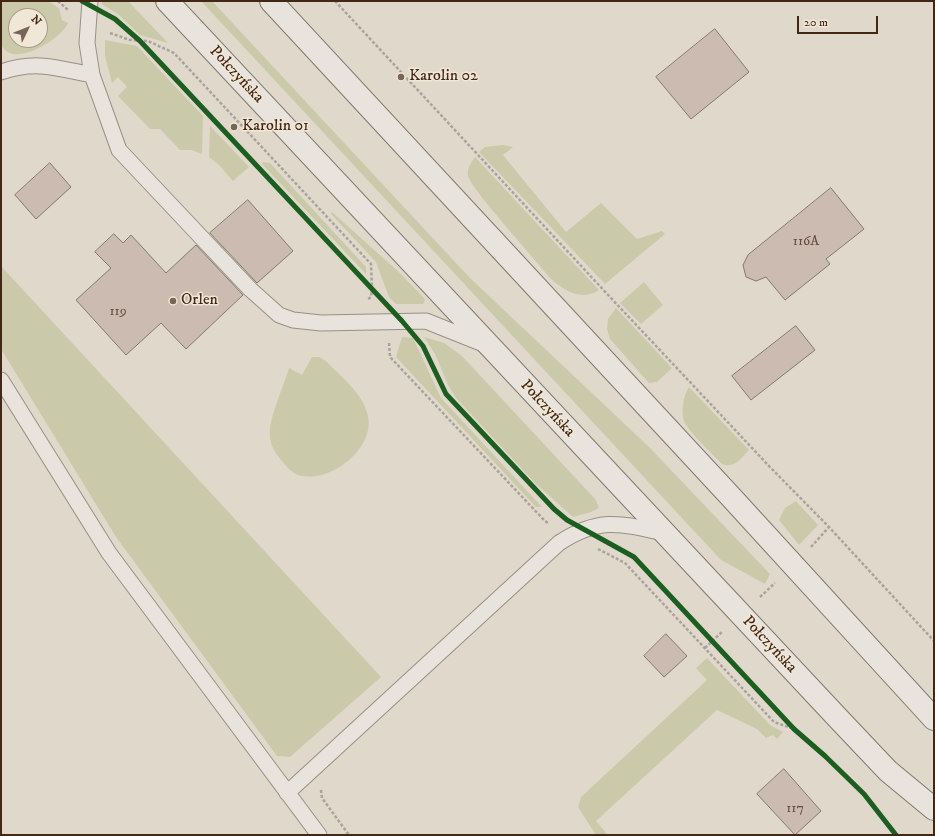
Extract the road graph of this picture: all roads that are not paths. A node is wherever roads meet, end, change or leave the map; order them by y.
1 (90, 1) edge
2 (167, 1) edge
3 (271, 1) edge
4 (1, 72) edge
5 (92, 75) junction
6 (489, 347) junction
7 (1, 380) edge
8 (1, 388) edge
9 (16, 405) junction
10 (664, 533) junction
11 (934, 719) edge
12 (287, 793) junction
13 (934, 809) edge
14 (319, 835) edge

1 - 5 lane
2 - 6 main road, Połczyńska
3 - 11 main road
4 - 5 lane
5 - 6 lane
6 - 10 main road, Połczyńska
7 - 9 lane
8 - 9 lane
9 - 12 lane
10 - 12 lane
10 - 13 main road, Połczyńska
12 - 14 lane

